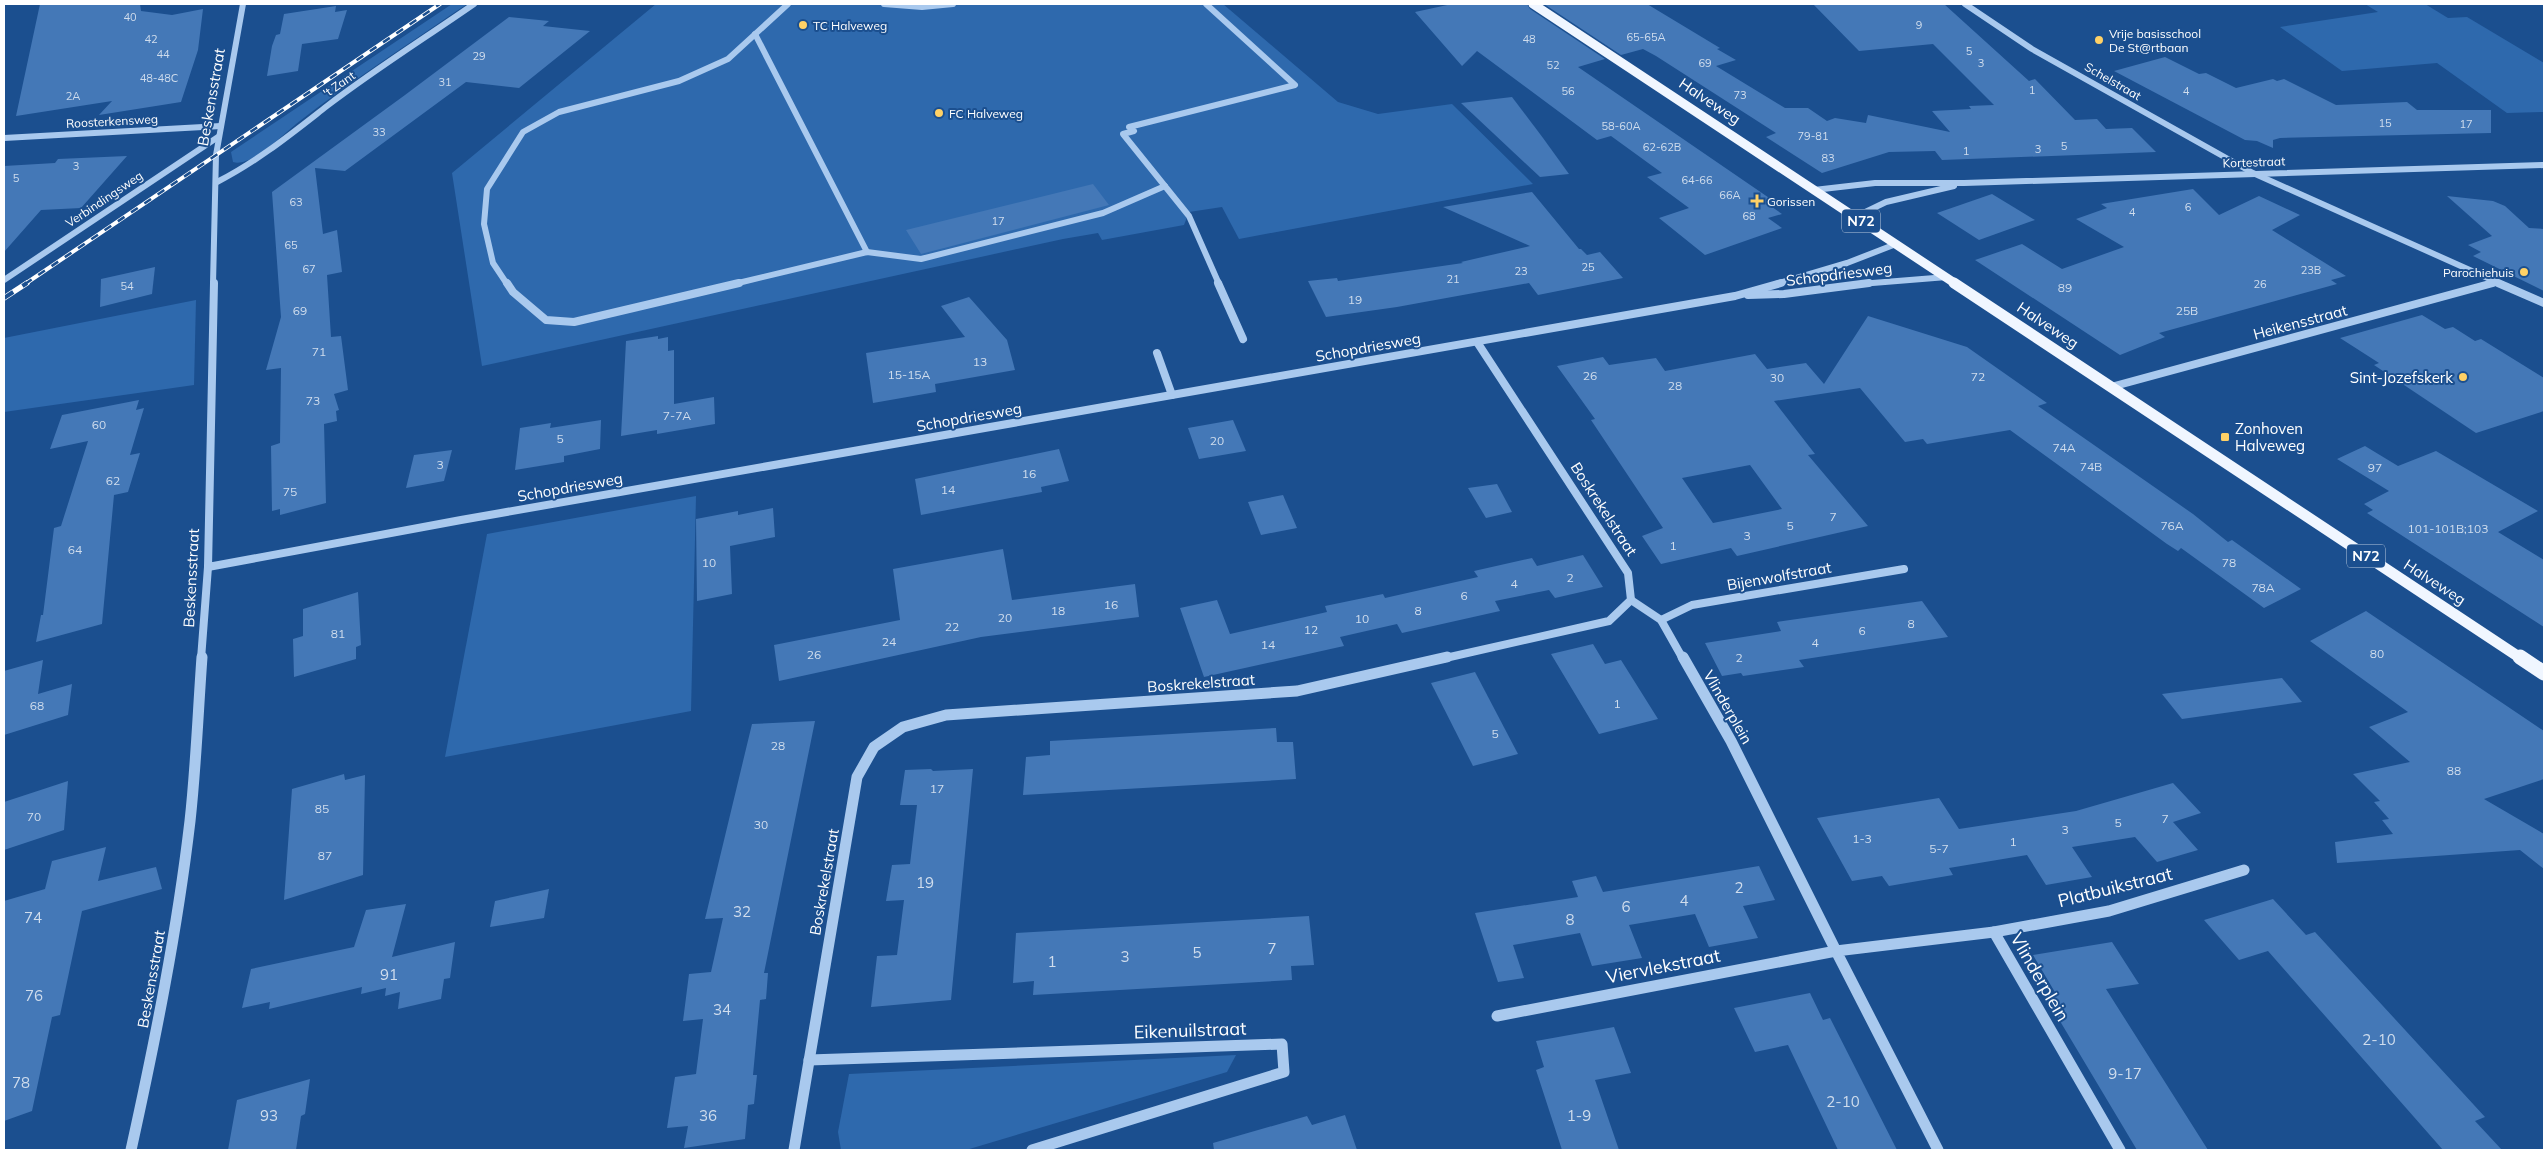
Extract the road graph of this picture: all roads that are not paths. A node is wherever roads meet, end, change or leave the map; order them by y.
1 (243, 4) edge
2 (474, 4) edge
3 (788, 4) edge
4 (884, 4) edge
5 (953, 4) edge
6 (1206, 4) edge
7 (1533, 4) edge
8 (1965, 4) edge
9 (755, 34) junction
10 (221, 126) junction
11 (218, 137) junction
12 (4, 138) edge
13 (2544, 165) edge
14 (2253, 174) junction
15 (217, 182) junction
16 (1964, 183) junction
17 (1165, 186) junction
18 (1814, 190) junction
19 (1855, 217) junction
20 (1896, 244) junction
21 (867, 252) junction
22 (1947, 277) junction
23 (4, 280) edge
24 (2495, 282) junction
25 (1735, 296) junction
26 (2544, 303) edge
27 (1242, 340) dead end
28 (1477, 342) junction
29 (1157, 354) dead end
30 (2111, 388) junction
31 (1172, 395) junction
32 (208, 567) junction
33 (1904, 569) dead end
34 (1632, 600) junction
35 (1661, 620) junction
36 (2544, 673) edge
37 (2244, 870) dead end
38 (1994, 932) junction
39 (1836, 951) junction
40 (1497, 1016) dead end
41 (808, 1060) junction
42 (131, 1150) edge
43 (794, 1150) edge
44 (1032, 1150) edge
45 (1938, 1150) edge
46 (2120, 1150) edge

1 - 10 street, Beskensstraat
2 - 15 street, 't Zant
3 - 9 street
4 - 5 street
6 - 17 street
7 - 18 main road, Halveweg / N72
8 - 14 street, Schelstraat
9 - 21 street
9 - 21 street
10 - 11 street, Beskensstraat
10 - 12 street, Roosterkensweg
11 - 15 street, Beskensstraat
11 - 23 street, Verbindingsweg
13 - 14 street, Kortestraat
14 - 16 street, Kortestraat
14 - 24 street
15 - 32 street, Beskensstraat
16 - 18 street, Kortestraat
16 - 19 street, Kortestraat
17 - 21 street
17 - 27 street
18 - 19 main road, Halveweg / N72
19 - 20 main road, Halveweg / N72
20 - 22 main road, Halveweg / N72
20 - 25 street, Schopdriesweg
22 - 25 street, Schopdriesweg
22 - 30 main road, Halveweg / N72
24 - 26 street
24 - 30 street, Heikensstraat
25 - 28 street, Schopdriesweg
28 - 31 street, Schopdriesweg
28 - 34 street, Boskrekelstraat
29 - 31 street
30 - 36 main road, Halveweg / N72
31 - 32 street, Schopdriesweg
32 - 42 street, Beskensstraat
33 - 35 street, Bijenwolfstraat
34 - 35 street, Vlinderplein
34 - 41 street, Boskrekelstraat
35 - 39 street, Vlinderplein
37 - 38 street, Platbuikstraat
38 - 39 street, Vlinderplein
38 - 46 street, Vlinderplein
39 - 40 street, Viervlekstraat
39 - 45 street, Vlinderplein
41 - 43 street, Boskrekelstraat
41 - 44 street, Eikenuilstraat

